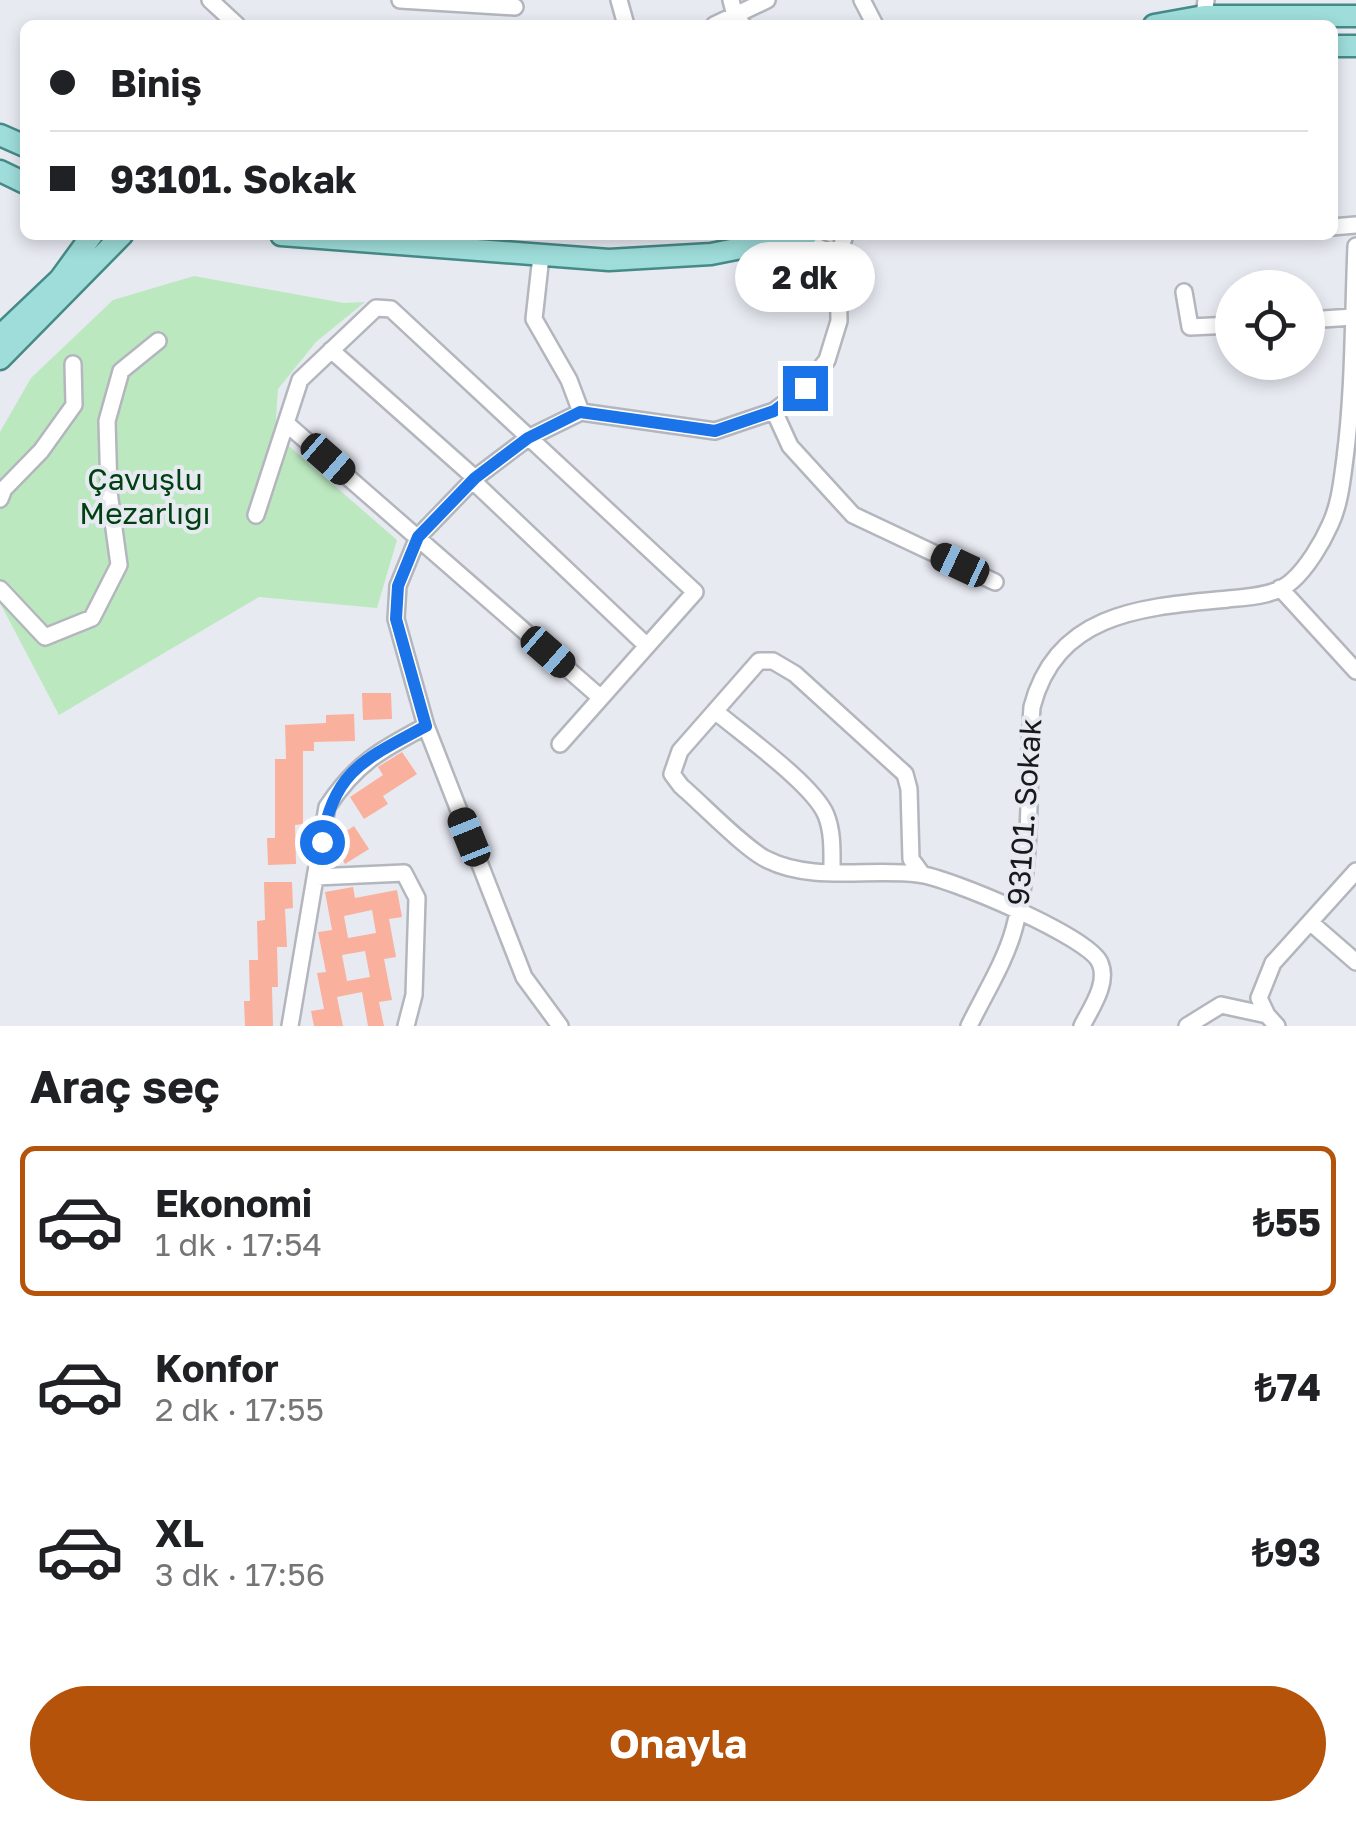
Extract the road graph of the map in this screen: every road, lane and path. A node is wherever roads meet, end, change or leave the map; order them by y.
1 (210, 0) edge
2 (400, 0) edge
3 (767, 0) edge
4 (515, 4) edge
5 (1205, 8) edge
6 (736, 14) edge
7 (1356, 16) edge
8 (232, 20) edge
9 (1169, 20) edge
10 (88, 240) edge
11 (117, 240) edge
12 (343, 240) edge
13 (780, 240) edge
14 (810, 240) edge
15 (844, 240) edge
16 (1356, 246) edge
17 (541, 256) junction
18 (838, 257) junction
19 (1184, 292) dead end
20 (1353, 318) junction
21 (1325, 319) edge
22 (1215, 326) edge
23 (0, 336) edge
24 (158, 341) dead end
25 (331, 350) junction
26 (0, 359) edge
27 (73, 364) dead end
28 (774, 411) junction
29 (580, 412) junction
30 (287, 424) junction
31 (528, 438) junction
32 (474, 480) junction
33 (0, 499) edge
34 (256, 515) dead end
35 (418, 537) junction
36 (995, 582) dead end
37 (0, 588) edge
38 (1280, 588) junction
39 (648, 646) junction
40 (1356, 671) edge
41 (601, 698) junction
42 (715, 711) junction
43 (426, 726) junction
44 (560, 744) dead end
45 (832, 871) junction
46 (1356, 871) edge
47 (922, 874) junction
48 (316, 876) junction
49 (1019, 910) junction
50 (1310, 922) junction
51 (1356, 962) edge
52 (1272, 1021) edge
53 (290, 1026) edge
54 (406, 1026) edge
55 (560, 1026) edge
56 (969, 1026) edge
57 (1082, 1026) edge
58 (1187, 1026) edge

1 - 8 street
2 - 4 street
3 - 6 street
5 - 7 main road
5 - 9 main road
10 - 23 main road
11 - 26 main road
12 - 17 main road
13 - 17 main road
14 - 18 street
15 - 18 street
16 - 20 street
17 - 29 street
18 - 28 street
19 - 22 street
20 - 21 street
20 - 38 street
24 - 37 street
25 - 30 street
25 - 31 street
25 - 32 street
27 - 33 street
28 - 29 street
28 - 36 street
29 - 31 street
30 - 34 street
30 - 35 street
31 - 32 street
31 - 39 street
32 - 35 street
32 - 39 street
35 - 41 street
35 - 43 street
38 - 40 street
38 - 49 street, 93101. Sokak
39 - 41 street
41 - 44 street
42 - 45 street
42 - 45 street
42 - 47 street
43 - 48 street
43 - 55 street
45 - 47 street
46 - 50 street
47 - 49 street
48 - 53 street
48 - 54 street
49 - 56 street, 93101. Sokak
49 - 57 street
50 - 51 street
50 - 52 street
52 - 58 street

